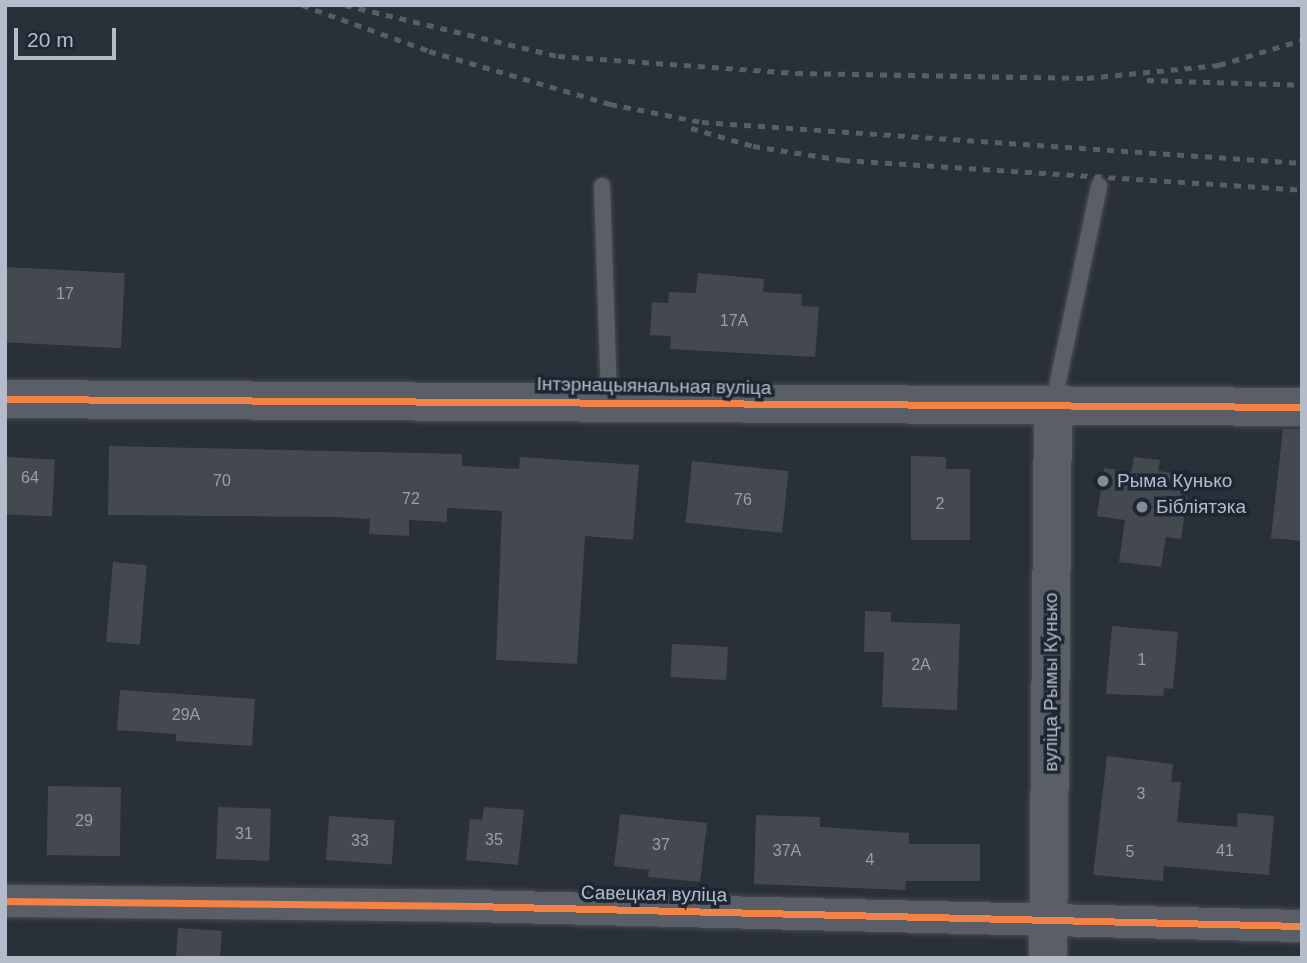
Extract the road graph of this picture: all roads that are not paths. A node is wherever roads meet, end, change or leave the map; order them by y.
1 (602, 186) dead end
2 (1099, 186) dead end
3 (5, 399) edge
4 (609, 401) junction
5 (1053, 407) junction
6 (1302, 407) edge
7 (5, 901) edge
8 (1049, 919) junction
9 (1302, 926) edge
10 (1048, 958) edge

1 - 4 lane
2 - 5 lane
3 - 4 street, Інтэрнацыянальная вуліца
4 - 5 street, Інтэрнацыянальная вуліца
5 - 6 street, Інтэрнацыянальная вуліца
5 - 8 street, вуліца Рымы Кунько
7 - 8 street, Савецкая вуліца
8 - 9 street, Савецкая вуліца
8 - 10 street, вуліца Рымы Кунько

